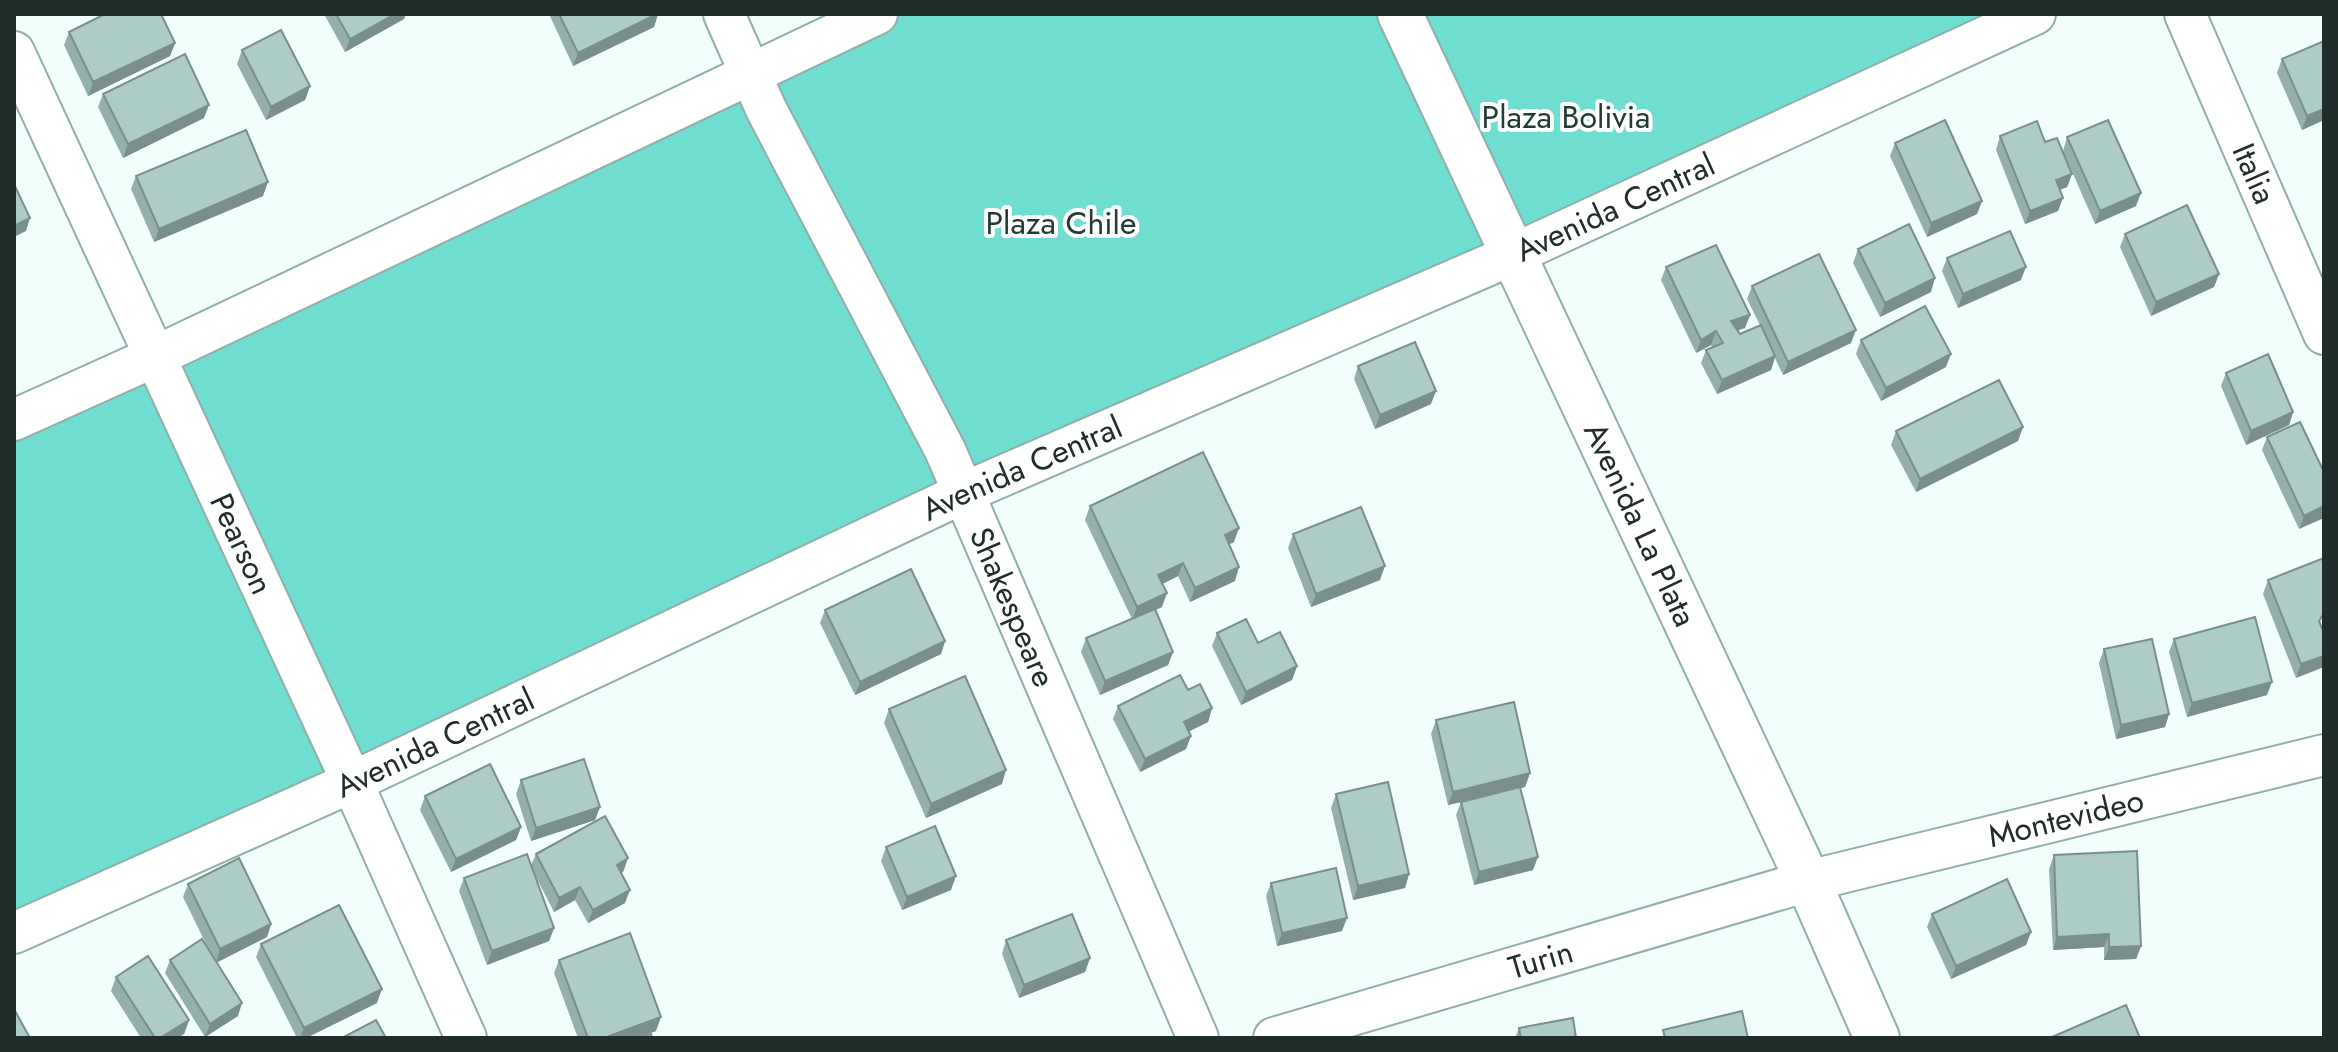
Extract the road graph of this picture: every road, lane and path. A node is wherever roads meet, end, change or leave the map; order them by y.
1 (724, 14) edge
2 (877, 14) edge
3 (1400, 14) edge
4 (2035, 14) edge
5 (2185, 14) edge
6 (14, 52) edge
7 (751, 73) junction
8 (1514, 254) junction
9 (2324, 334) edge
10 (156, 356) junction
11 (14, 420) edge
12 (963, 493) junction
13 (2324, 755) edge
14 (352, 782) junction
15 (1808, 881) junction
16 (14, 933) edge
17 (466, 1038) edge
18 (1198, 1038) edge
19 (1274, 1038) edge
20 (1877, 1038) edge

1 - 7 street, Shakespeare
2 - 7 street
3 - 8 main road, Avenida La Plata
4 - 8 street, Avenida Central
5 - 9 street, Italia
6 - 10 street, Pearson
7 - 10 street
7 - 12 street, Shakespeare
8 - 12 street, Avenida Central
8 - 15 main road, Avenida La Plata
10 - 11 street
10 - 14 street, Pearson
12 - 14 street, Avenida Central
12 - 18 street, Shakespeare
13 - 15 street, Montevideo
14 - 16 street, Avenida Central
14 - 17 street, Pearson
15 - 19 street, Turin
15 - 20 main road, Avenida La Plata

